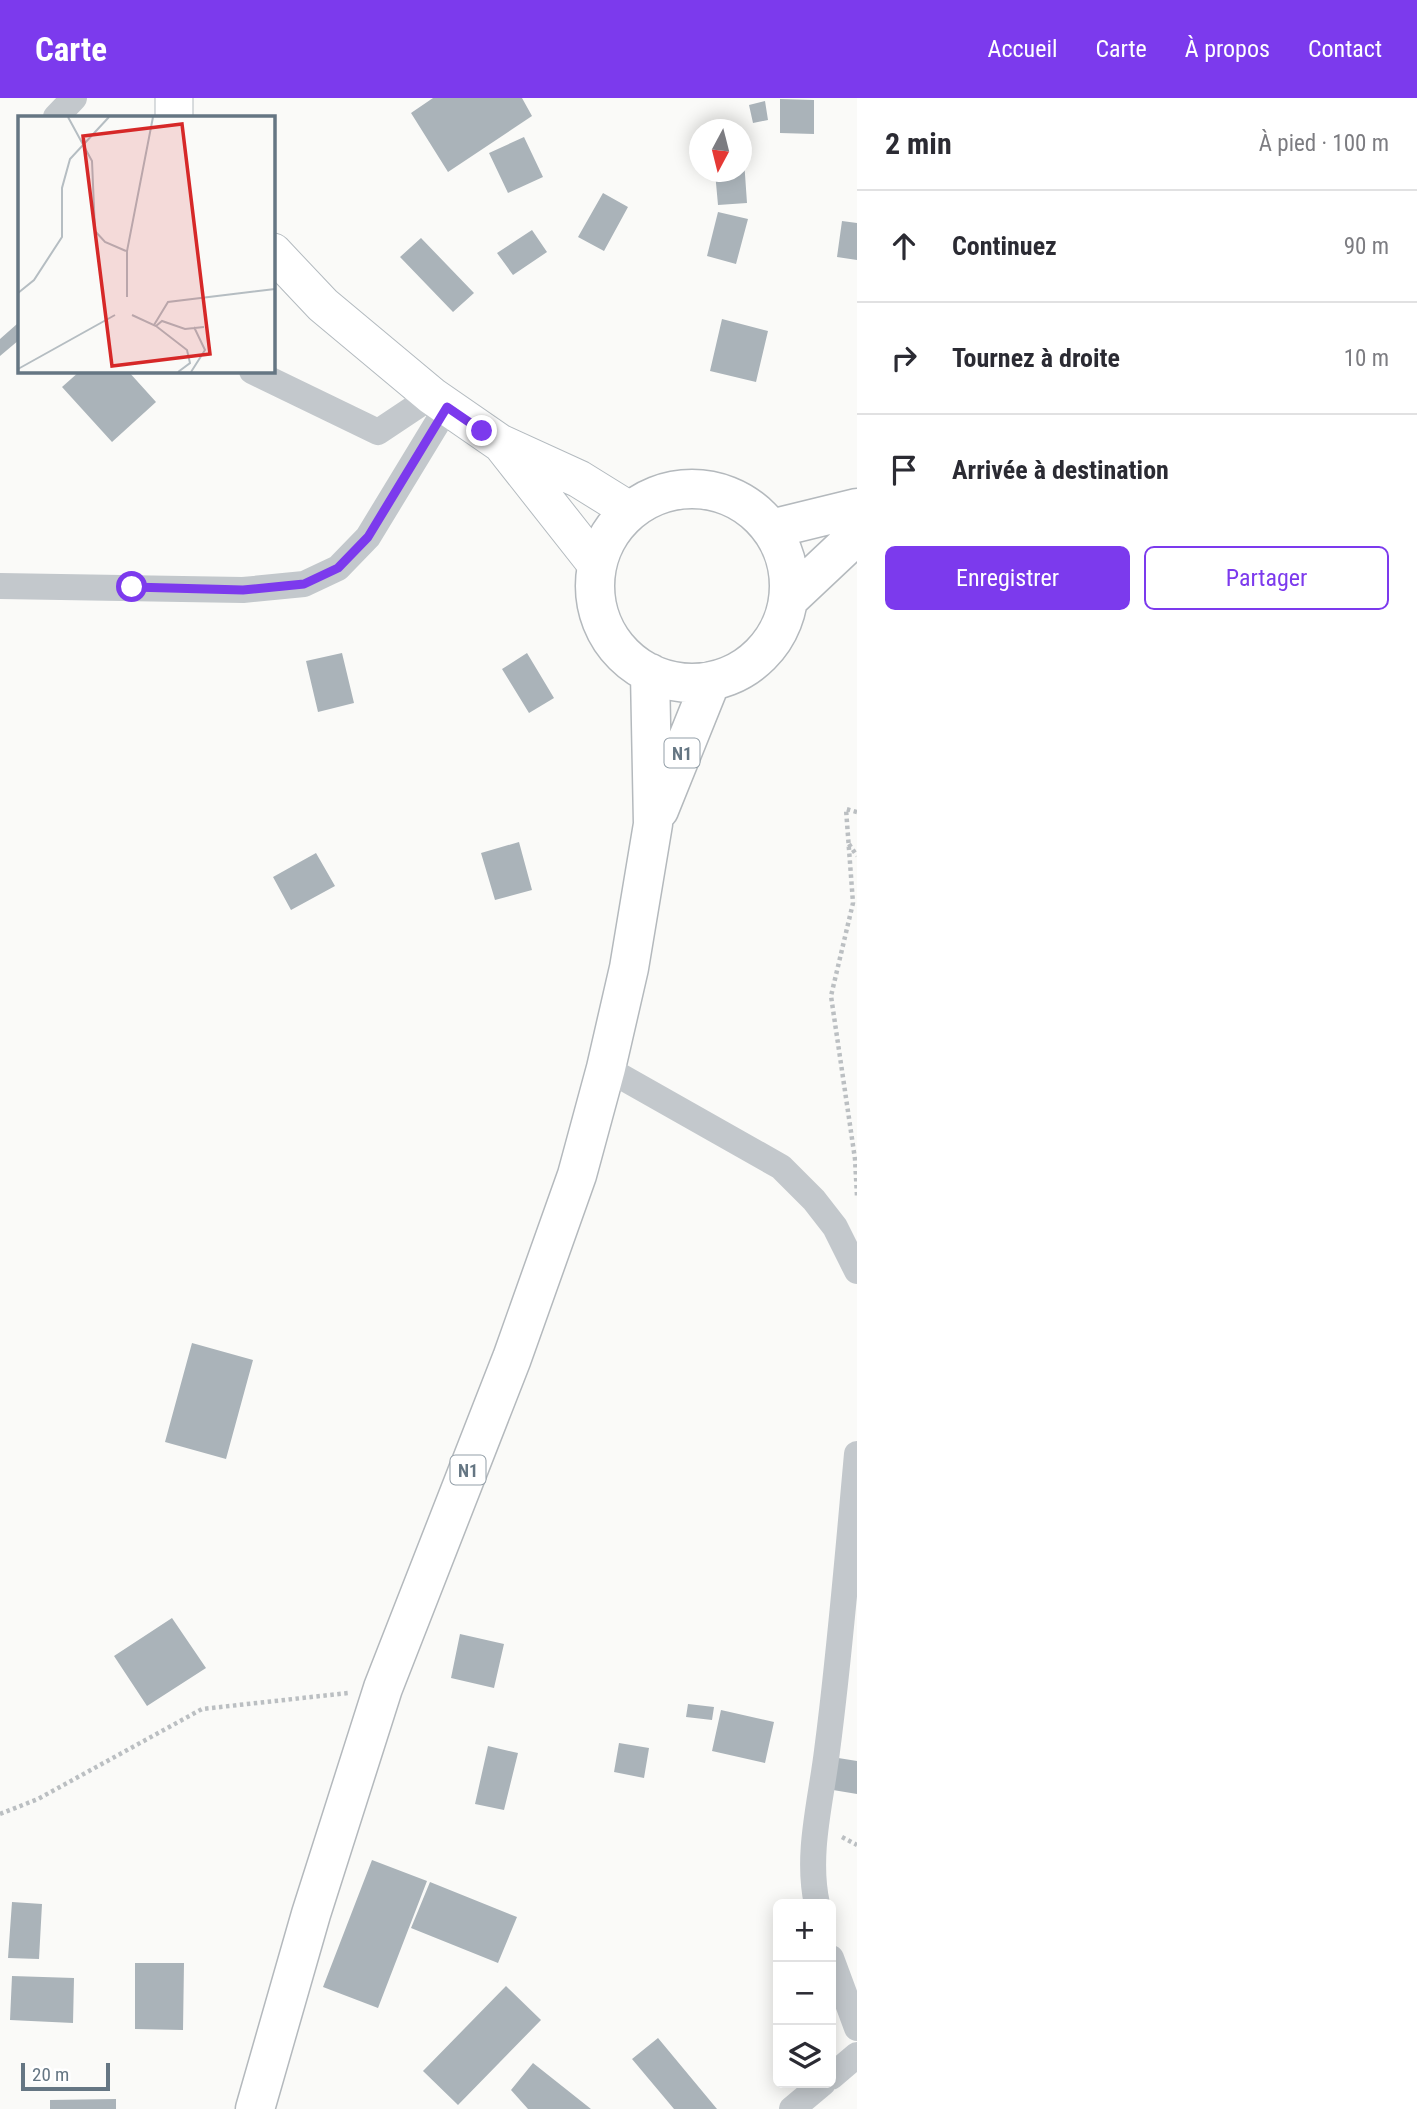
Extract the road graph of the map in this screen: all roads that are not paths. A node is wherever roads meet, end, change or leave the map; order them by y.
1 (74, 98) edge
2 (174, 98) edge
3 (57, 116) edge
4 (174, 116) edge
5 (275, 254) edge
6 (256, 373) edge
7 (439, 401) junction
8 (500, 443) junction
9 (857, 508) edge
10 (629, 510) junction
11 (771, 529) junction
12 (857, 536) edge
13 (596, 564) junction
14 (0, 586) edge
15 (789, 598) junction
16 (650, 673) junction
17 (711, 681) junction
18 (653, 824) junction
19 (606, 1068) junction
20 (857, 1271) edge
21 (857, 1454) edge
22 (816, 1899) edge
23 (832, 1962) edge
24 (857, 2028) edge
25 (857, 2055) edge
26 (836, 2073) edge
27 (817, 2088) edge
28 (255, 2109) edge
29 (792, 2109) edge

1 - 3 street
2 - 4 street
5 - 7 street
6 - 7 street
7 - 8 street
7 - 14 street
8 - 10 street
8 - 13 street
9 - 11 highway
10 - 11 highway
10 - 13 highway
11 - 15 highway
12 - 15 highway
13 - 16 highway
15 - 17 highway
16 - 17 highway
16 - 18 highway, N1
17 - 18 highway, N1
18 - 19 highway, N1
19 - 20 street
19 - 28 highway, N1
21 - 22 street
23 - 24 street
25 - 26 street
27 - 29 street

